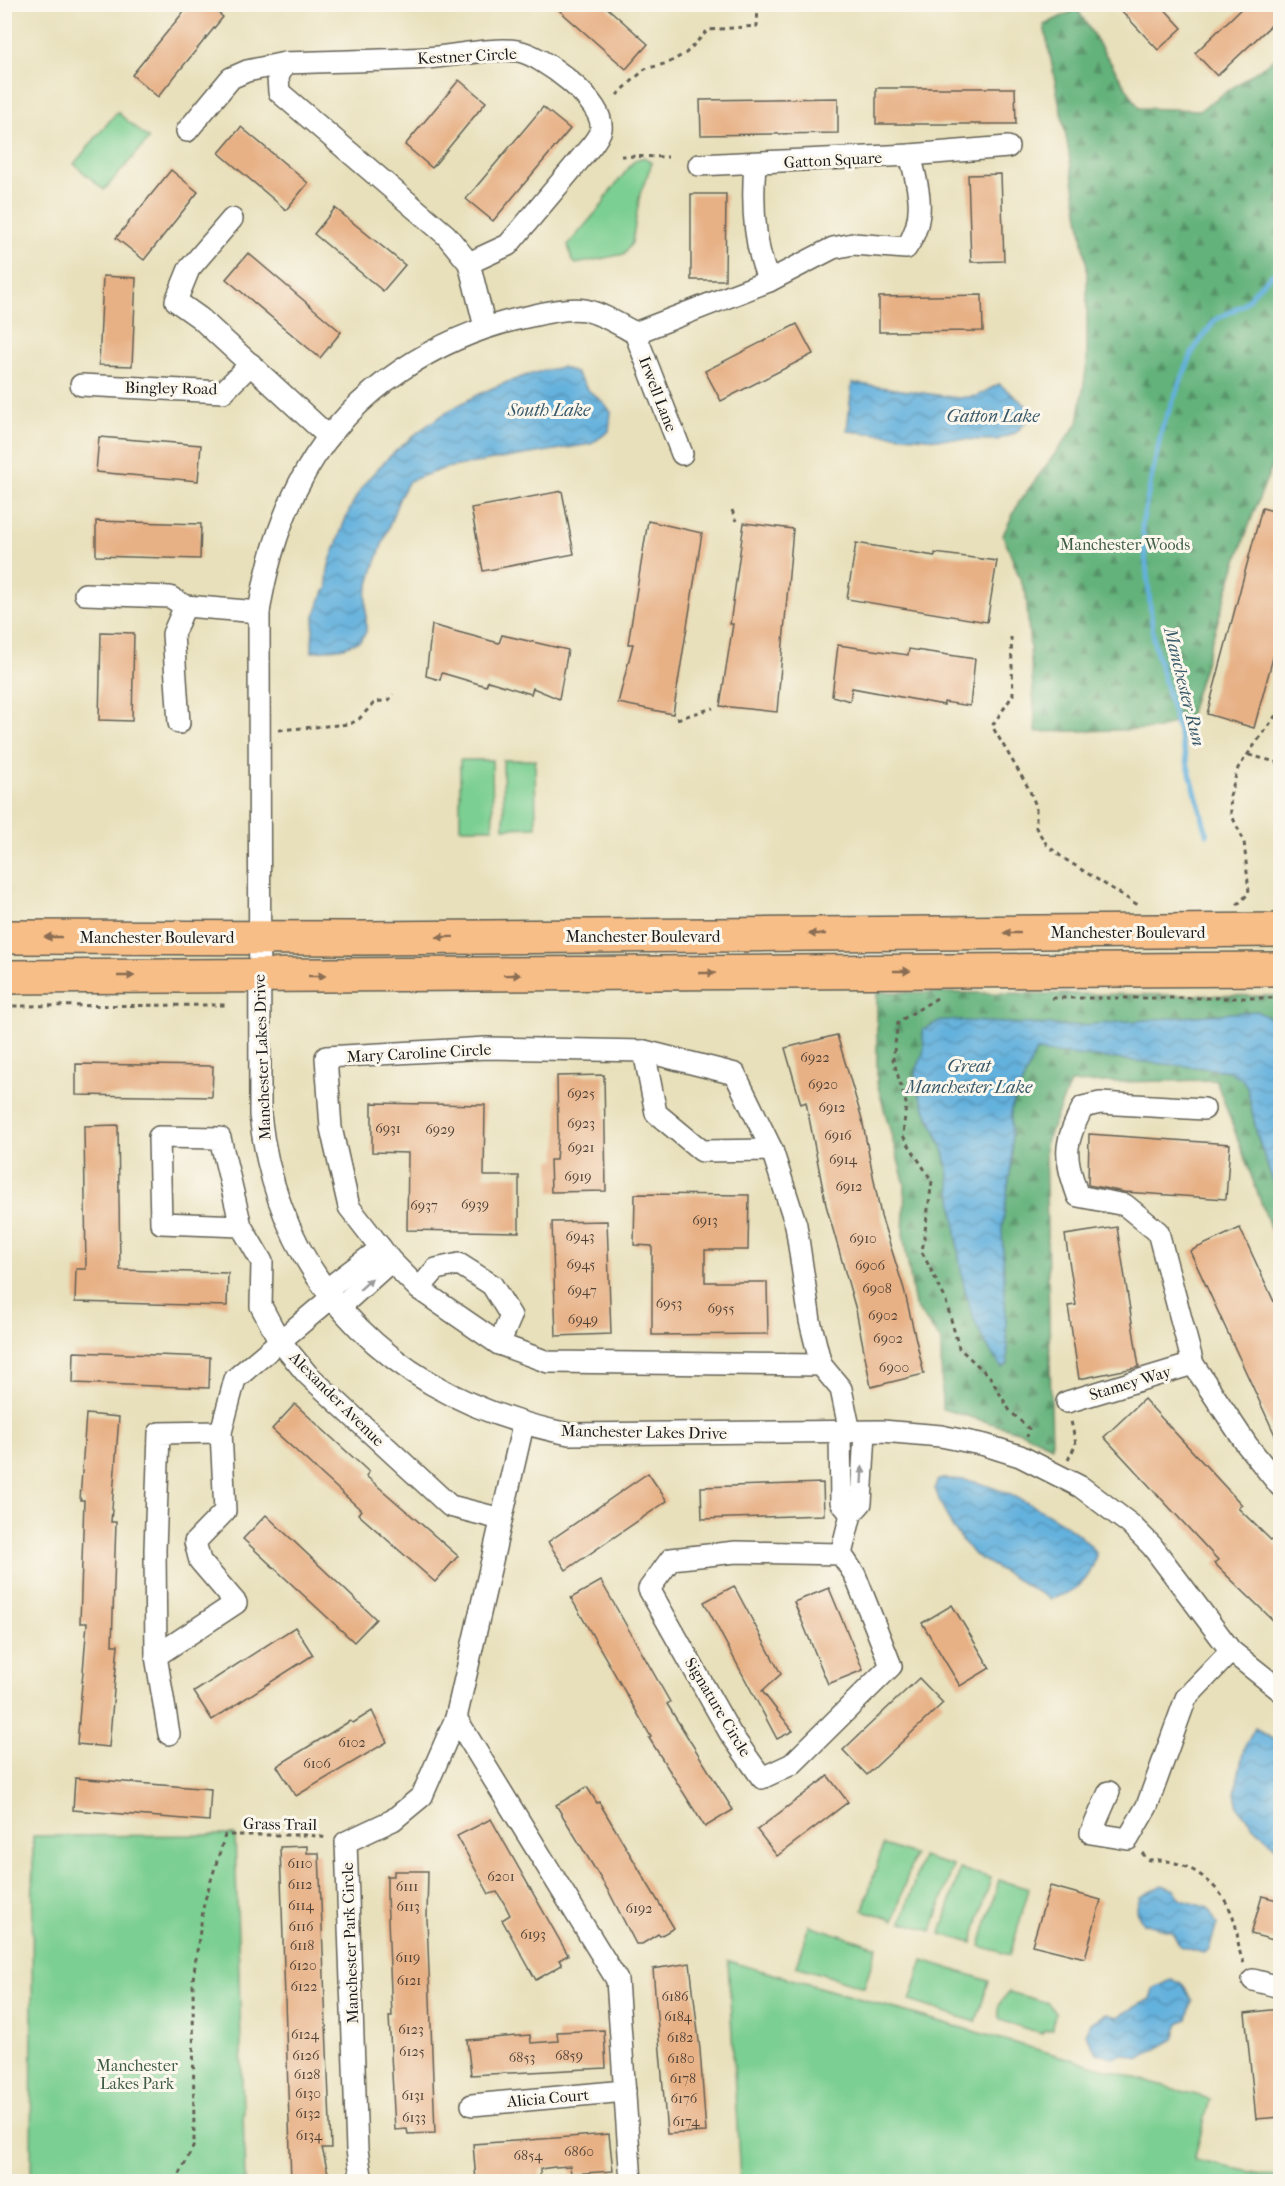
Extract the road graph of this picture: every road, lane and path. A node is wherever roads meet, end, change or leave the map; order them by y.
1 (758, 4) edge
2 (285, 63) junction
3 (617, 95) dead end
4 (187, 131) dead end
5 (1008, 147) dead end
6 (910, 155) junction
7 (621, 156) dead end
8 (668, 157) dead end
9 (755, 164) junction
10 (699, 165) dead end
11 (232, 219) dead end
12 (469, 263) junction
13 (769, 281) junction
14 (486, 327) junction
15 (635, 333) junction
16 (251, 364) junction
17 (81, 385) dead end
18 (329, 438) junction
19 (682, 454) dead end
20 (732, 510) dead end
21 (736, 521) dead end
22 (85, 594) dead end
23 (185, 606) junction
24 (259, 612) junction
25 (1011, 637) dead end
26 (393, 694) dead end
27 (713, 708) dead end
28 (1276, 715) dead end
29 (677, 719) dead end
30 (179, 723) dead end
31 (277, 730) dead end
32 (1249, 755) junction
33 (1281, 764) edge
34 (1235, 906) dead end
35 (1140, 907) dead end
36 (1281, 930) edge
37 (4, 937) edge
38 (259, 938) junction
39 (1281, 969) edge
40 (258, 976) junction
41 (4, 977) edge
42 (937, 998) dead end
43 (229, 1005) dead end
44 (4, 1006) edge
45 (644, 1051) junction
46 (1204, 1109) dead end
47 (772, 1150) junction
48 (241, 1226) junction
49 (386, 1255) junction
50 (419, 1289) junction
51 (333, 1298) junction
52 (279, 1340) junction
53 (499, 1344) junction
54 (1193, 1364) junction
55 (820, 1365) junction
56 (1067, 1402) joint
57 (523, 1425) junction
58 (221, 1432) junction
59 (852, 1432) junction
60 (1020, 1456) junction
61 (1060, 1475) junction
62 (1281, 1486) edge
63 (501, 1519) junction
64 (840, 1554) junction
65 (1232, 1651) junction
66 (156, 1656) junction
67 (1281, 1689) edge
68 (456, 1718) junction
69 (169, 1734) dead end
70 (1109, 1792) dead end
71 (333, 1839) dead end
72 (1128, 1839) junction
73 (1253, 1980) joint
74 (1281, 1987) edge
75 (625, 2091) junction
76 (472, 2105) dead end
77 (176, 2181) edge
78 (362, 2181) edge
79 (631, 2181) edge

1 - 3 path
2 - 4 street, Kestner Circle
2 - 12 street
2 - 12 street, Kestner Circle
5 - 6 street, Gatton Square
6 - 9 street, Gatton Square
6 - 13 street
7 - 8 path
9 - 10 street, Gatton Square
9 - 13 street
11 - 16 street
12 - 14 street
13 - 15 street
14 - 15 street, Manchester Lakes Drive
14 - 18 street, Manchester Lakes Drive
15 - 19 street, Irwell Lane
16 - 17 street, Bingley Road
16 - 18 street
18 - 24 street, Manchester Lakes Drive
20 - 21 path
22 - 23 street
23 - 24 street
23 - 30 street
24 - 38 street, Manchester Lakes Drive
25 - 35 path
26 - 31 path
27 - 29 path
28 - 32 path
32 - 33 path
32 - 34 path
36 -> 38 main road, Manchester Boulevard
38 -> 37 main road, Manchester Boulevard
38 - 40 street, Manchester Lakes Drive
40 -> 39 main road
41 -> 40 main road
40 - 51 street, Manchester Lakes Drive
42 - 60 path
43 - 44 path
45 - 47 street, Mary Caroline Circle
45 - 47 street
45 - 49 street, Mary Caroline Circle
46 - 54 street
47 - 55 street, Mary Caroline Circle
48 - 48 street, Alexander Avenue
48 - 52 street, Alexander Avenue
49 - 50 street, Mary Caroline Circle
49 - 51 street
50 - 53 street, Mary Caroline Circle
50 - 53 street
51 - 52 street
51 - 57 street, Manchester Lakes Drive
52 - 58 street
52 - 63 street, Alexander Avenue
53 - 55 street, Mary Caroline Circle
54 - 56 street, Stamey Way
54 - 62 street
55 - 59 street, Mary Caroline Circle
56 - 61 path
57 - 59 street, Manchester Lakes Drive
57 - 63 street, Manchester Park Circle
58 - 66 street
58 - 66 street
59 - 60 street, Manchester Lakes Drive
59 - 64 street
60 - 61 street, Manchester Lakes Drive
61 - 65 street, Manchester Lakes Drive
63 - 68 street, Manchester Park Circle
64 - 64 street, Signature Circle
65 - 67 street, Manchester Lakes Drive
65 - 72 street
66 - 69 street
68 - 75 street
68 - 78 street, Manchester Park Circle
70 - 72 street
71 - 77 path, Grass Trail
72 - 73 path
73 - 74 street
75 - 76 street, Alicia Court
75 - 79 street

